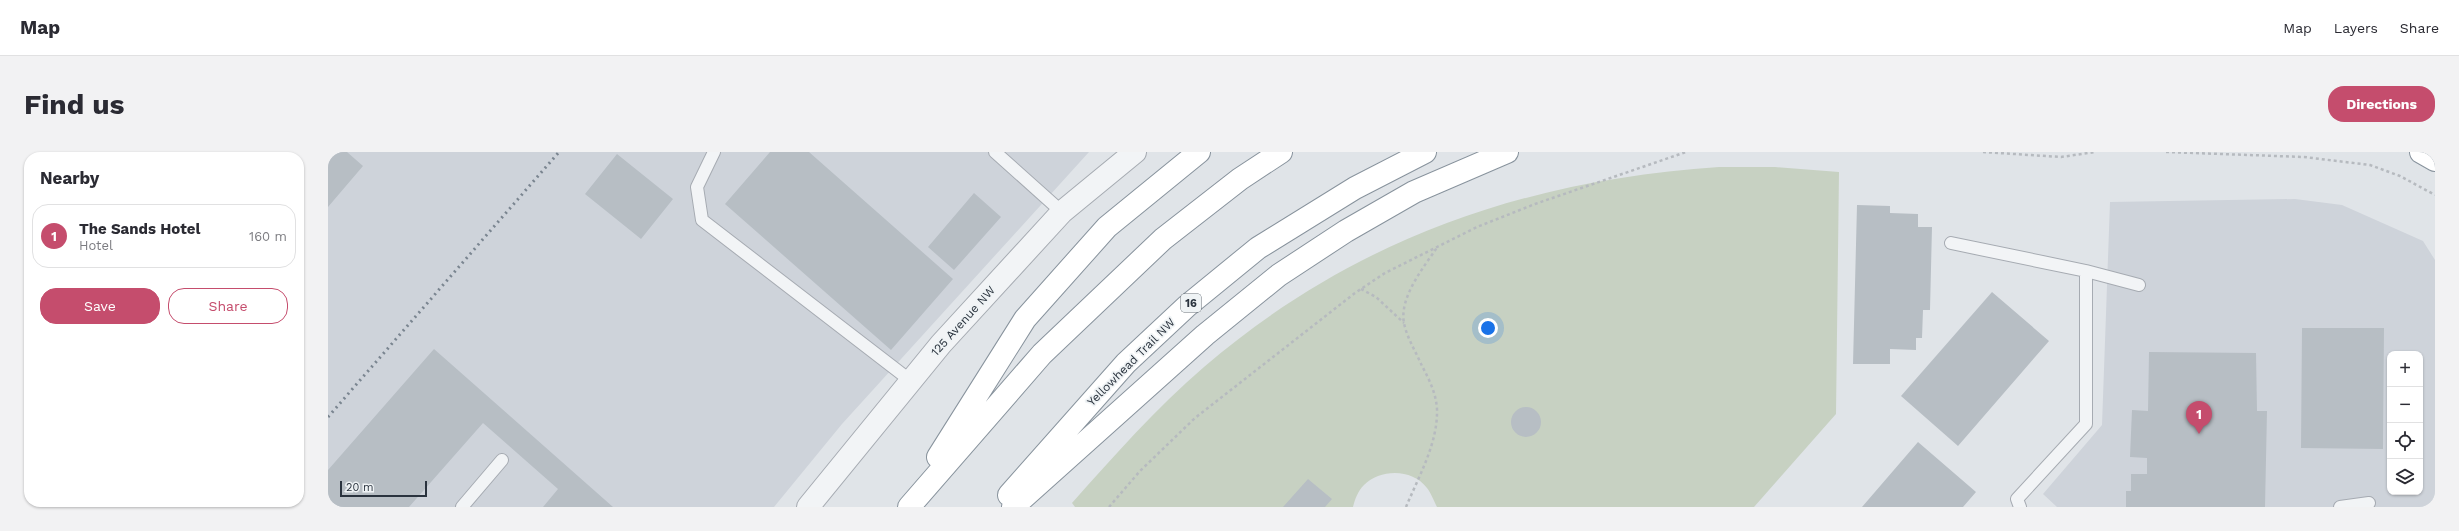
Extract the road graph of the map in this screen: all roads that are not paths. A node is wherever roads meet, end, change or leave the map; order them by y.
1 (714, 152) edge
2 (995, 152) edge
3 (1134, 152) edge
4 (1199, 152) edge
5 (1281, 152) edge
6 (1425, 152) edge
7 (1507, 152) edge
8 (2421, 152) edge
9 (2435, 160) edge
10 (1062, 212) junction
11 (1950, 243) dead end
12 (2086, 271) junction
13 (2139, 285) dead end
14 (911, 381) junction
15 (502, 460) dead end
16 (2369, 503) dead end
17 (462, 507) edge
18 (808, 507) edge
19 (908, 507) edge
20 (999, 507) edge
21 (1013, 507) edge
22 (2020, 507) edge
23 (2340, 507) edge

1 - 14 lane
2 - 10 lane
3 - 10 street, 125 Avenue NW
4 - 19 highway
5 - 19 highway
6 - 20 highway, Yellowhead Trail NW / 16
7 - 21 highway
8 - 9 highway
10 - 14 street, 125 Avenue NW
11 - 12 lane
12 - 13 lane
12 - 22 lane
14 - 18 street, 125 Avenue NW
15 - 17 lane
16 - 23 lane

